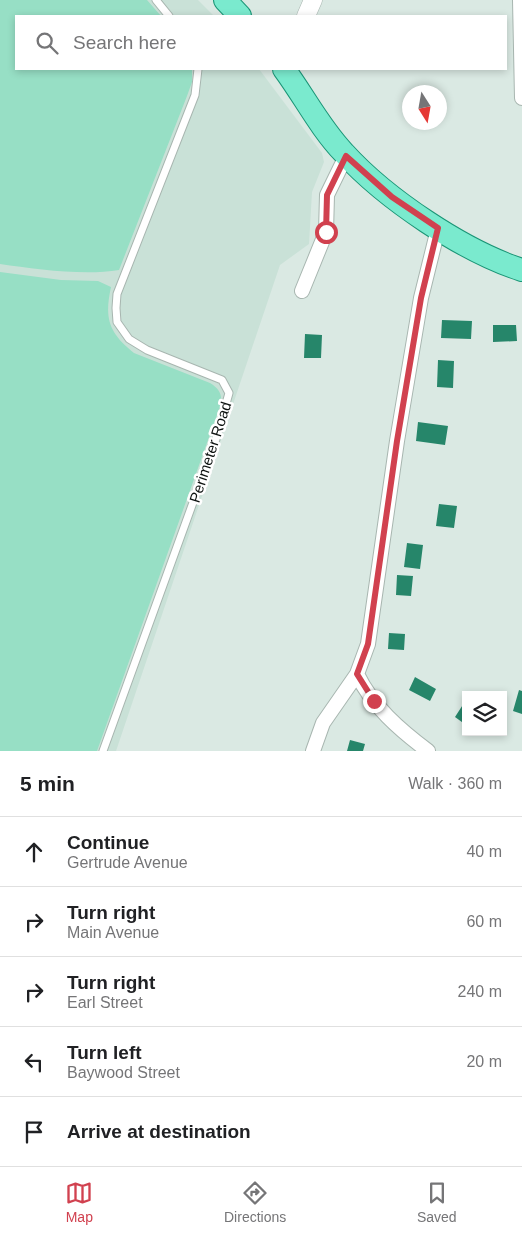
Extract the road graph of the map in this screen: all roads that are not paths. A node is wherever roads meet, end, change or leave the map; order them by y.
1 (156, 0) edge
2 (225, 0) edge
3 (313, 0) edge
4 (521, 4) edge
5 (168, 15) edge
6 (239, 15) edge
7 (306, 15) edge
8 (198, 70) edge
9 (285, 70) edge
10 (522, 98) edge
11 (346, 156) junction
12 (438, 228) junction
13 (522, 270) edge
14 (302, 290) dead end
15 (357, 674) junction
16 (103, 751) edge
17 (313, 751) edge
18 (428, 751) edge

1 - 5 lane
2 - 6 main road
3 - 7 street
4 - 10 street
8 - 16 lane, Perimeter Road
9 - 11 main road
11 - 12 main road
11 - 14 street
12 - 13 main road
12 - 15 street
15 - 17 street
15 - 18 street

